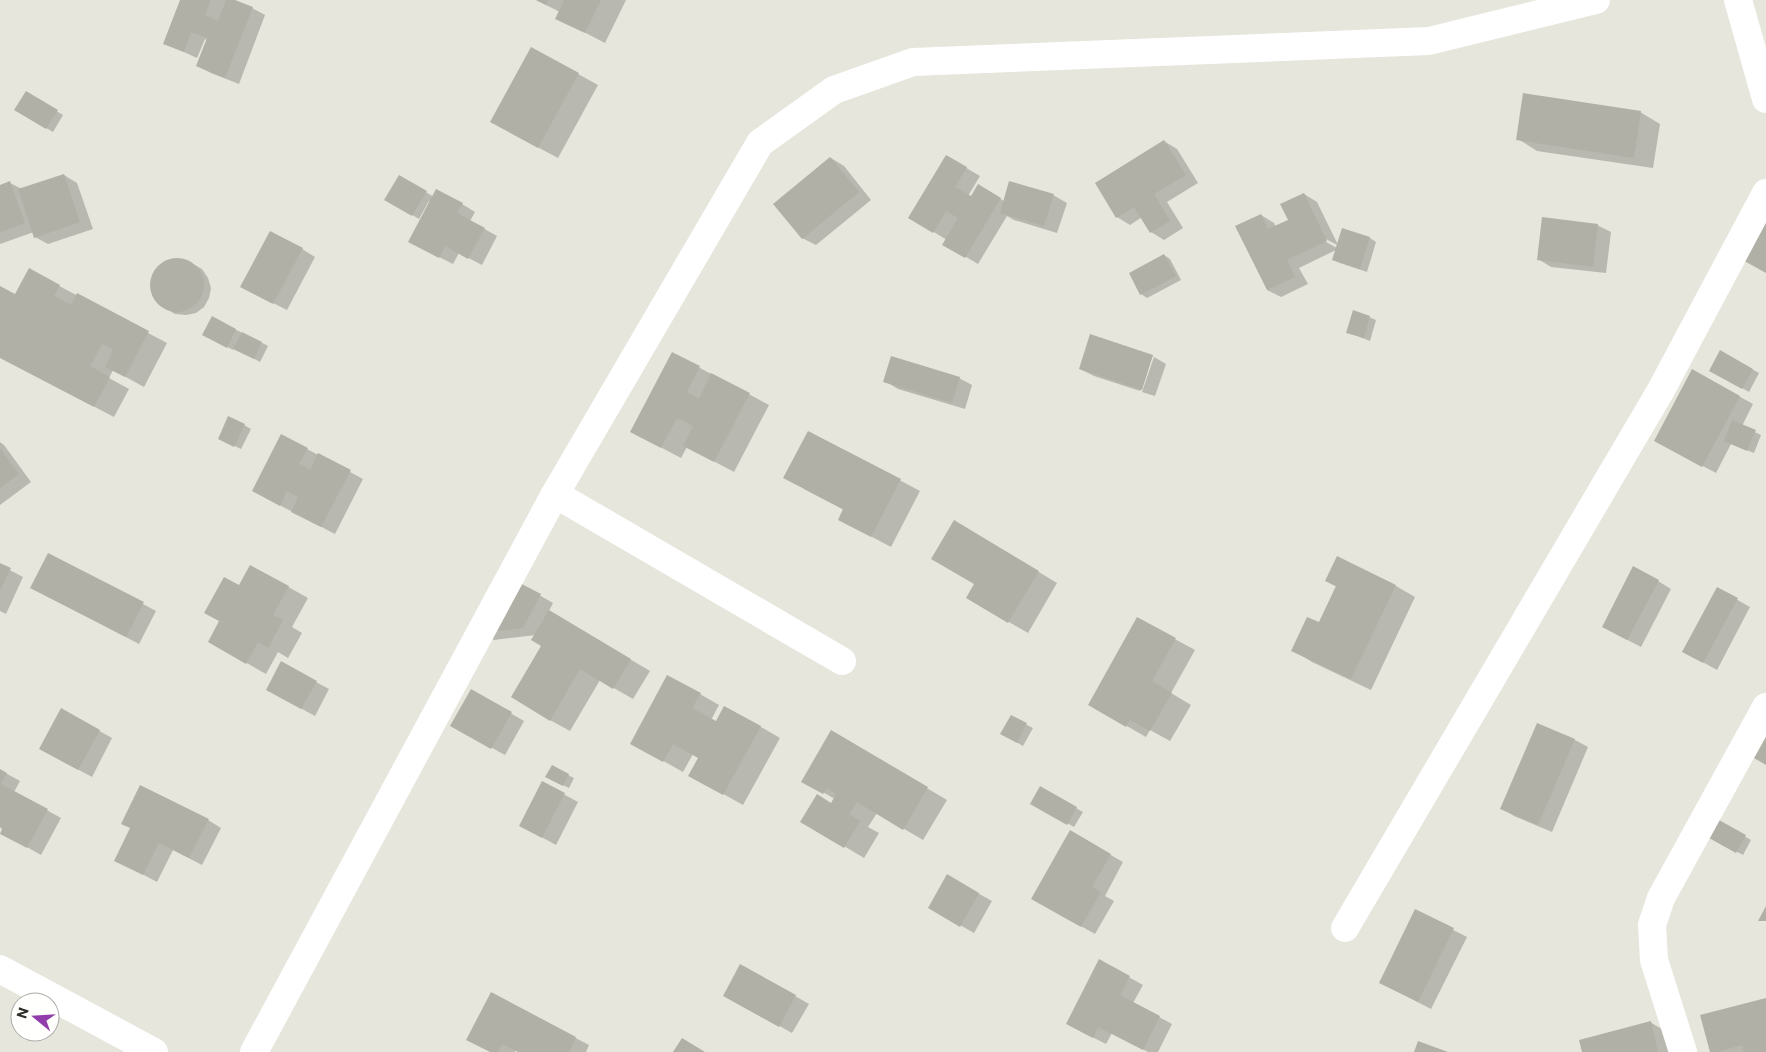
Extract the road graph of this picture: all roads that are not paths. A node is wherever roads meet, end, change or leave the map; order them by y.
1 (1596, 0) edge
2 (1738, 0) edge
3 (1766, 99) edge
4 (1766, 193) edge
5 (555, 494) junction
6 (842, 661) dead end
7 (1766, 707) edge
8 (1345, 928) dead end
9 (0, 969) edge
10 (154, 1052) edge
11 (254, 1052) edge
12 (1683, 1052) edge

1 - 5 street
2 - 3 street
4 - 8 street
5 - 6 street
5 - 11 street
7 - 12 street
9 - 10 street

